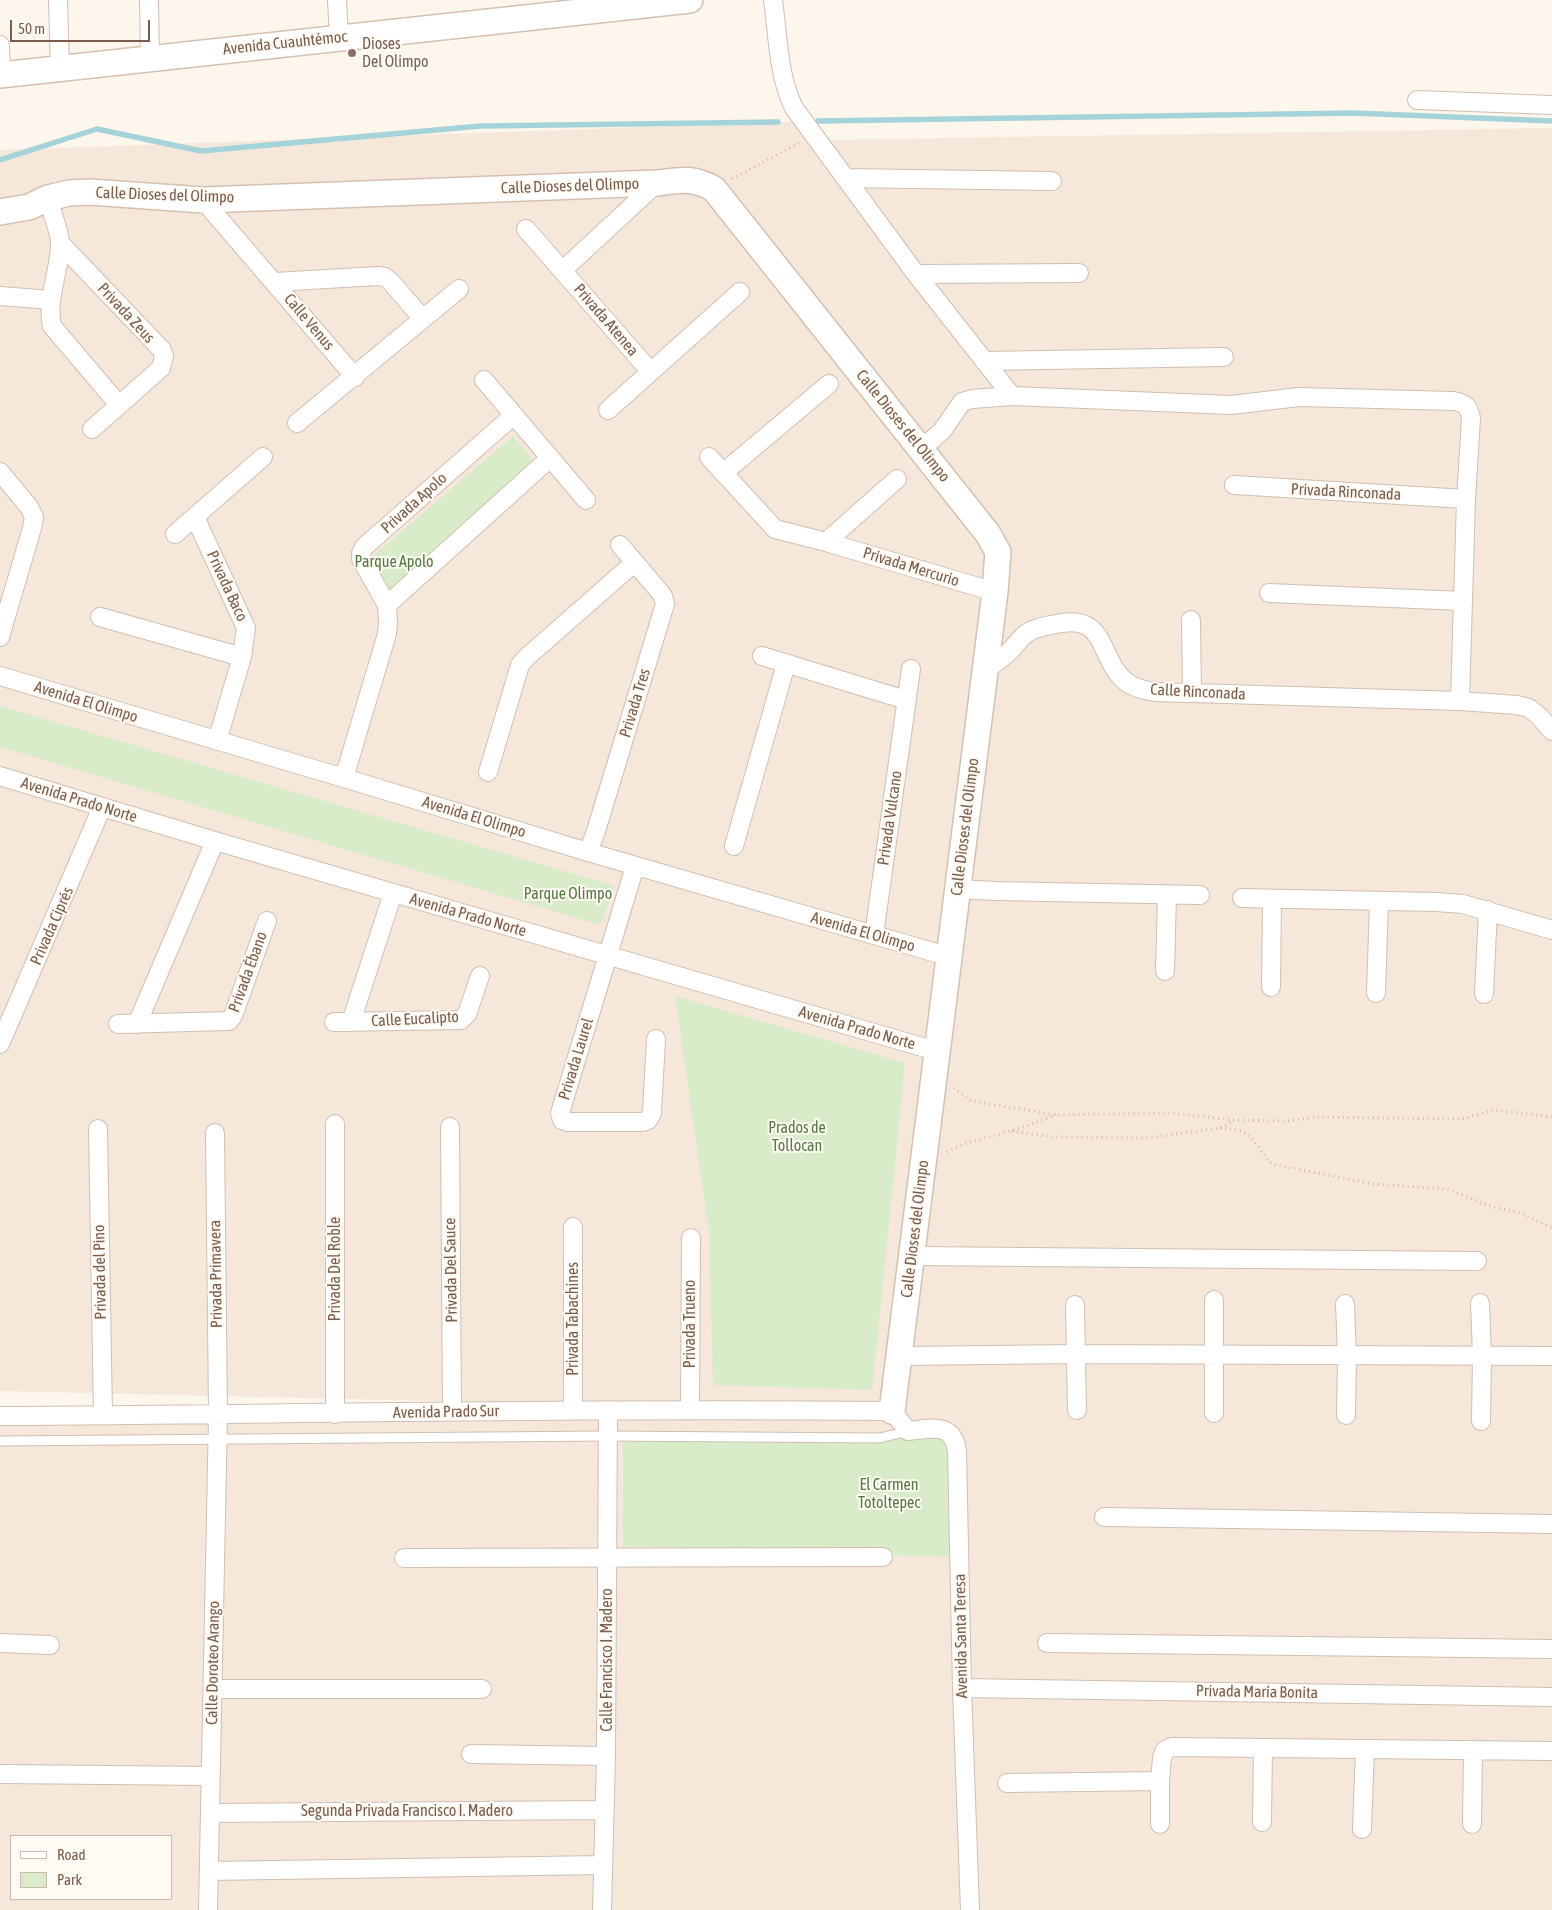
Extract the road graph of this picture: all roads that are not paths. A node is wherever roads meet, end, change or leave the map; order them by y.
1 (58, 0) edge
2 (149, 0) edge
3 (337, 0) edge
4 (690, 0) edge
5 (773, 0) edge
6 (661, 1) edge
7 (340, 38) junction
8 (0, 45) edge
9 (150, 58) junction
10 (60, 68) junction
11 (0, 75) edge
12 (1417, 100) dead end
13 (1552, 105) edge
14 (845, 178) junction
15 (1052, 181) dead end
16 (657, 183) junction
17 (48, 198) junction
18 (203, 200) junction
19 (0, 212) edge
20 (526, 229) dead end
21 (60, 243) junction
22 (563, 270) junction
23 (1079, 273) dead end
24 (916, 274) junction
25 (275, 282) junction
26 (459, 289) dead end
27 (740, 292) dead end
28 (0, 296) edge
29 (51, 300) junction
30 (423, 319) junction
31 (1224, 358) dead end
32 (984, 361) junction
33 (650, 371) junction
34 (355, 377) junction
35 (484, 380) dead end
36 (829, 384) dead end
37 (1012, 396) junction
38 (119, 405) junction
39 (608, 410) dead end
40 (514, 415) junction
41 (297, 423) dead end
42 (92, 429) dead end
43 (921, 449) junction
44 (263, 457) dead end
45 (709, 457) dead end
46 (550, 458) junction
47 (0, 472) edge
48 (723, 472) junction
49 (898, 479) dead end
50 (1234, 485) dead end
51 (1462, 498) junction
52 (586, 500) dead end
53 (195, 517) junction
54 (175, 534) dead end
55 (826, 542) junction
56 (620, 545) dead end
57 (634, 562) junction
58 (995, 592) junction
59 (1268, 593) dead end
60 (1464, 601) junction
61 (387, 605) junction
62 (100, 618) dead end
63 (1191, 620) dead end
64 (0, 637) edge
65 (762, 656) dead end
66 (242, 658) junction
67 (786, 664) junction
68 (911, 670) dead end
69 (984, 671) junction
70 (0, 676) edge
71 (1192, 693) junction
72 (906, 700) junction
73 (1460, 701) junction
74 (1552, 731) edge
75 (217, 741) junction
76 (488, 772) dead end
77 (0, 776) edge
78 (344, 778) junction
79 (102, 807) junction
80 (215, 841) junction
81 (734, 846) dead end
82 (588, 852) junction
83 (635, 866) junction
84 (958, 889) junction
85 (393, 892) junction
86 (1167, 895) junction
87 (1200, 896) dead end
88 (1242, 898) dead end
89 (1272, 899) junction
90 (1379, 901) junction
91 (1488, 910) junction
92 (267, 921) dead end
93 (1552, 930) edge
94 (874, 935) junction
95 (608, 956) junction
96 (950, 957) junction
97 (1165, 971) dead end
98 (480, 976) dead end
99 (1271, 987) dead end
100 (1376, 993) dead end
101 (1484, 994) dead end
102 (118, 1024) dead end
103 (137, 1024) junction
104 (656, 1039) dead end
105 (0, 1044) edge
106 (935, 1062) junction
107 (335, 1124) dead end
108 (450, 1127) dead end
109 (98, 1129) dead end
110 (215, 1133) dead end
111 (573, 1227) dead end
112 (691, 1238) dead end
113 (912, 1256) junction
114 (1477, 1261) dead end
115 (1214, 1300) dead end
116 (1480, 1302) dead end
117 (1345, 1304) dead end
118 (1075, 1305) dead end
119 (1077, 1354) junction
120 (1214, 1355) junction
121 (1347, 1355) junction
122 (1482, 1355) junction
123 (900, 1356) junction
124 (1552, 1356) edge
125 (690, 1409) junction
126 (573, 1410) junction
127 (608, 1410) junction
128 (892, 1410) junction
129 (1077, 1410) dead end
130 (452, 1412) junction
131 (1214, 1413) dead end
132 (335, 1414) junction
133 (103, 1415) junction
134 (218, 1415) junction
135 (1346, 1415) dead end
136 (0, 1416) edge
137 (1481, 1421) dead end
138 (908, 1431) junction
139 (607, 1436) junction
140 (218, 1440) junction
141 (0, 1441) edge
142 (1104, 1517) dead end
143 (1552, 1524) edge
144 (883, 1556) dead end
145 (404, 1558) dead end
146 (608, 1558) junction
147 (0, 1643) edge
148 (1048, 1643) dead end
149 (50, 1645) dead end
150 (1552, 1649) edge
151 (962, 1688) junction
152 (482, 1689) dead end
153 (213, 1690) junction
154 (1552, 1697) edge
155 (1263, 1748) junction
156 (1365, 1749) junction
157 (1473, 1750) junction
158 (1552, 1751) edge
159 (471, 1754) dead end
160 (606, 1756) junction
161 (0, 1774) edge
162 (211, 1776) junction
163 (1160, 1781) junction
164 (1007, 1783) dead end
165 (604, 1810) junction
166 (210, 1813) junction
167 (1262, 1822) dead end
168 (1160, 1824) dead end
169 (1472, 1824) dead end
170 (1362, 1829) dead end
171 (603, 1865) junction
172 (214, 1871) junction
173 (208, 1910) edge
174 (602, 1910) edge
175 (970, 1910) edge

1 - 10 street
2 - 9 street
3 - 7 street
4 - 6 main road, Avenida Cuauhtémoc
5 - 14 street
6 - 7 main road, Avenida Cuauhtémoc
7 - 9 main road, Avenida Cuauhtémoc
8 - 11 street
9 - 10 main road, Avenida Cuauhtémoc
10 - 11 main road, Avenida Cuauhtémoc
12 - 13 street
14 - 15 street
14 - 24 street
16 - 18 main road, Calle Dioses del Olimpo
16 - 22 street, Privada Atenea
16 - 43 main road, Calle Dioses del Olimpo
17 - 18 main road, Calle Dioses del Olimpo
17 - 19 main road, Calle Dioses del Olimpo
17 - 21 street, Privada Zeus
18 - 25 street, Calle Venus
20 - 22 street, Privada Atenea
21 - 29 street, Privada Zeus
21 - 38 street, Privada Zeus
22 - 33 street, Privada Atenea
23 - 24 street
24 - 32 street
25 - 30 street
25 - 34 street, Calle Venus
26 - 30 street
27 - 33 street, Privada Atenea
28 - 29 street
29 - 38 street, Privada Zeus
30 - 34 street
31 - 32 street
32 - 37 street
33 - 39 street, Privada Atenea
34 - 41 street
35 - 40 street
36 - 48 street
37 - 43 street
37 - 51 street
38 - 42 street, Privada Zeus
40 - 46 street
40 - 61 street, Privada Apolo
43 - 58 main road, Calle Dioses del Olimpo
44 - 53 street
45 - 48 street, Privada Mercurio
46 - 52 street
46 - 61 street
47 - 64 street
48 - 55 street, Privada Mercurio
49 - 55 street
50 - 51 street, Privada Rinconada
51 - 60 street
53 - 54 street
53 - 66 street, Privada Baco
55 - 58 street, Privada Mercurio
56 - 57 street, Privada Tres
57 - 76 street
57 - 82 street, Privada Tres
58 - 69 main road, Calle Dioses del Olimpo
59 - 60 street
60 - 73 street
61 - 78 street, Privada Apolo
62 - 66 street
63 - 71 street
65 - 67 street
66 - 75 street, Privada Baco
67 - 72 street
67 - 81 street
68 - 72 street, Privada Vulcano
69 - 71 street, Calle Rinconada
69 - 84 main road, Calle Dioses del Olimpo
70 - 75 street, Avenida El Olimpo
71 - 73 street, Calle Rinconada
72 - 94 street, Privada Vulcano
73 - 74 street, Calle Rinconada
75 - 78 street, Avenida El Olimpo
77 - 79 street, Avenida Prado Norte
78 - 82 street, Avenida El Olimpo
79 - 80 street, Avenida Prado Norte
79 - 105 street, Privada Ciprés
80 - 85 street, Avenida Prado Norte
80 - 103 street
82 - 83 street, Avenida El Olimpo
83 - 94 street, Avenida El Olimpo
83 - 95 street, Privada Laurel
84 - 86 street
84 - 96 main road, Calle Dioses del Olimpo
85 - 95 street, Avenida Prado Norte
85 - 98 street, Calle Eucalipto
86 - 87 street
86 - 97 street
88 - 89 street
89 - 90 street
89 - 99 street
90 - 91 street
90 - 100 street
91 - 93 street
91 - 101 street
92 - 103 street, Privada Ébano
94 - 96 street, Avenida El Olimpo
95 - 104 street, Privada Laurel
95 - 106 street, Avenida Prado Norte
96 - 106 main road, Calle Dioses del Olimpo
102 - 103 street, Privada Ébano
106 - 113 main road, Calle Dioses del Olimpo
107 - 132 street, Privada Del Roble
108 - 130 street, Privada Del Sauce
109 - 133 street, Privada del Pino
110 - 134 street, Privada Primavera
111 - 126 street, Privada Tabachines
112 - 125 street, Privada Trueno
113 - 114 street
113 - 123 main road, Calle Dioses del Olimpo
115 - 120 street
116 - 122 street
117 - 121 street
118 - 119 street
119 - 120 street
119 - 123 street
119 - 129 street
120 - 121 street
120 - 131 street
121 - 122 street
121 - 135 street
122 - 124 street
122 - 137 street
123 - 128 main road, Calle Dioses del Olimpo
125 - 127 street, Avenida Prado Sur
125 - 128 street, Avenida Prado Sur
126 - 127 street, Avenida Prado Sur
126 - 130 street, Avenida Prado Sur
127 - 139 street, Calle Francisco I. Madero
128 - 138 street
130 - 132 street, Avenida Prado Sur
132 - 134 street, Avenida Prado Sur
133 - 134 street, Avenida Prado Sur
133 - 136 street, Avenida Prado Sur
134 - 140 street, Calle Doroteo Arango
138 - 139 lane
138 - 151 street, Avenida Santa Teresa
139 - 140 lane
139 - 146 street, Calle Francisco I. Madero
140 - 141 lane
140 - 153 street, Calle Doroteo Arango
142 - 143 street
144 - 146 street
145 - 146 street
146 - 160 street, Calle Francisco I. Madero
147 - 149 street
148 - 150 street
151 - 154 street, Privada María Bonita
151 - 175 street, Avenida Santa Teresa
152 - 153 street
153 - 162 street, Calle Doroteo Arango
155 - 156 street
155 - 163 street
155 - 167 street
156 - 157 street
156 - 170 street
157 - 158 street
157 - 169 street
159 - 160 street
160 - 165 street, Calle Francisco I. Madero
161 - 162 street
162 - 166 street, Calle Doroteo Arango
163 - 164 street
163 - 168 street
165 - 166 street, Segunda Privada Francisco I. Madero
165 - 171 street, Calle Francisco I. Madero
166 - 172 street, Calle Doroteo Arango
171 - 172 street
171 - 174 street, Calle Francisco I. Madero
172 - 173 street, Calle Doroteo Arango

